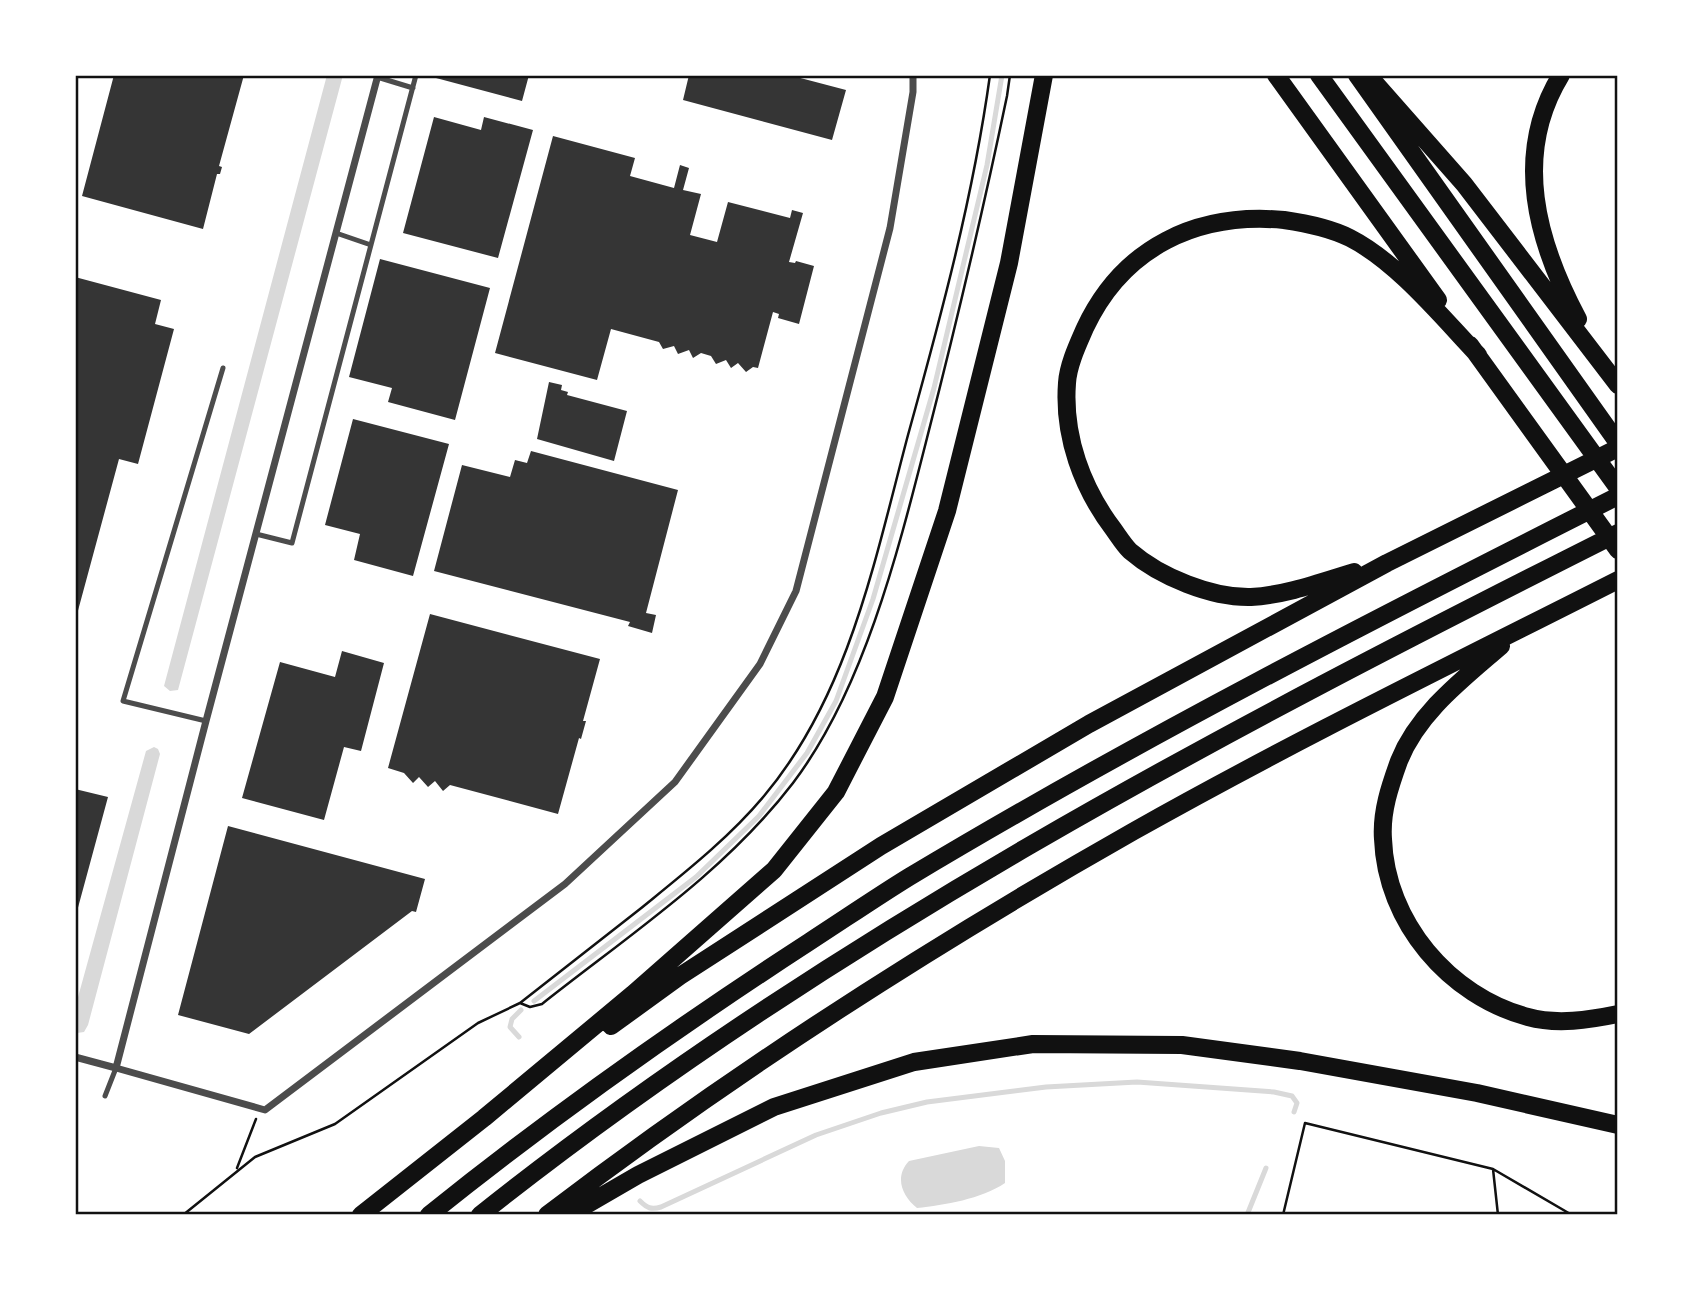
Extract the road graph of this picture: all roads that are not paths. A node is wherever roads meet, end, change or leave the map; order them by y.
1 (416, 75) edge
2 (913, 75) edge
3 (1044, 75) edge
4 (1276, 75) edge
5 (1319, 75) edge
6 (1357, 75) edge
7 (1368, 75) edge
8 (1561, 75) edge
9 (378, 76) edge
10 (413, 88) junction
11 (336, 233) junction
12 (371, 245) junction
13 (1478, 355) junction
14 (1601, 362) junction
15 (223, 368) dead end
16 (1618, 385) edge
17 (1618, 443) edge
18 (1618, 448) edge
19 (1618, 488) edge
20 (1618, 496) edge
21 (1618, 533) edge
22 (256, 534) junction
23 (1618, 550) edge
24 (1387, 563) junction
25 (1618, 580) edge
26 (1519, 630) junction
27 (206, 720) junction
28 (1618, 1014) edge
29 (75, 1057) edge
30 (116, 1068) junction
31 (105, 1096) dead end
32 (484, 1118) junction
33 (1618, 1125) edge
34 (361, 1215) edge
35 (429, 1215) edge
36 (480, 1215) edge
37 (547, 1215) edge
38 (569, 1215) edge

1 - 10 lane
2 - 30 street
3 - 32 highway
4 - 13 highway
5 - 19 highway
6 - 17 highway
7 - 14 highway
8 - 14 highway
9 - 10 lane
9 - 11 street
10 - 12 lane
11 - 12 lane
11 - 22 street
12 - 22 lane
13 - 23 highway
13 - 24 highway
14 - 16 highway
15 - 27 lane
18 - 24 highway
20 - 35 highway
21 - 36 highway
22 - 27 street
24 - 32 highway
25 - 26 highway
26 - 28 highway
26 - 37 highway
27 - 30 street
29 - 30 street
30 - 31 lane
32 - 34 highway
33 - 38 highway

